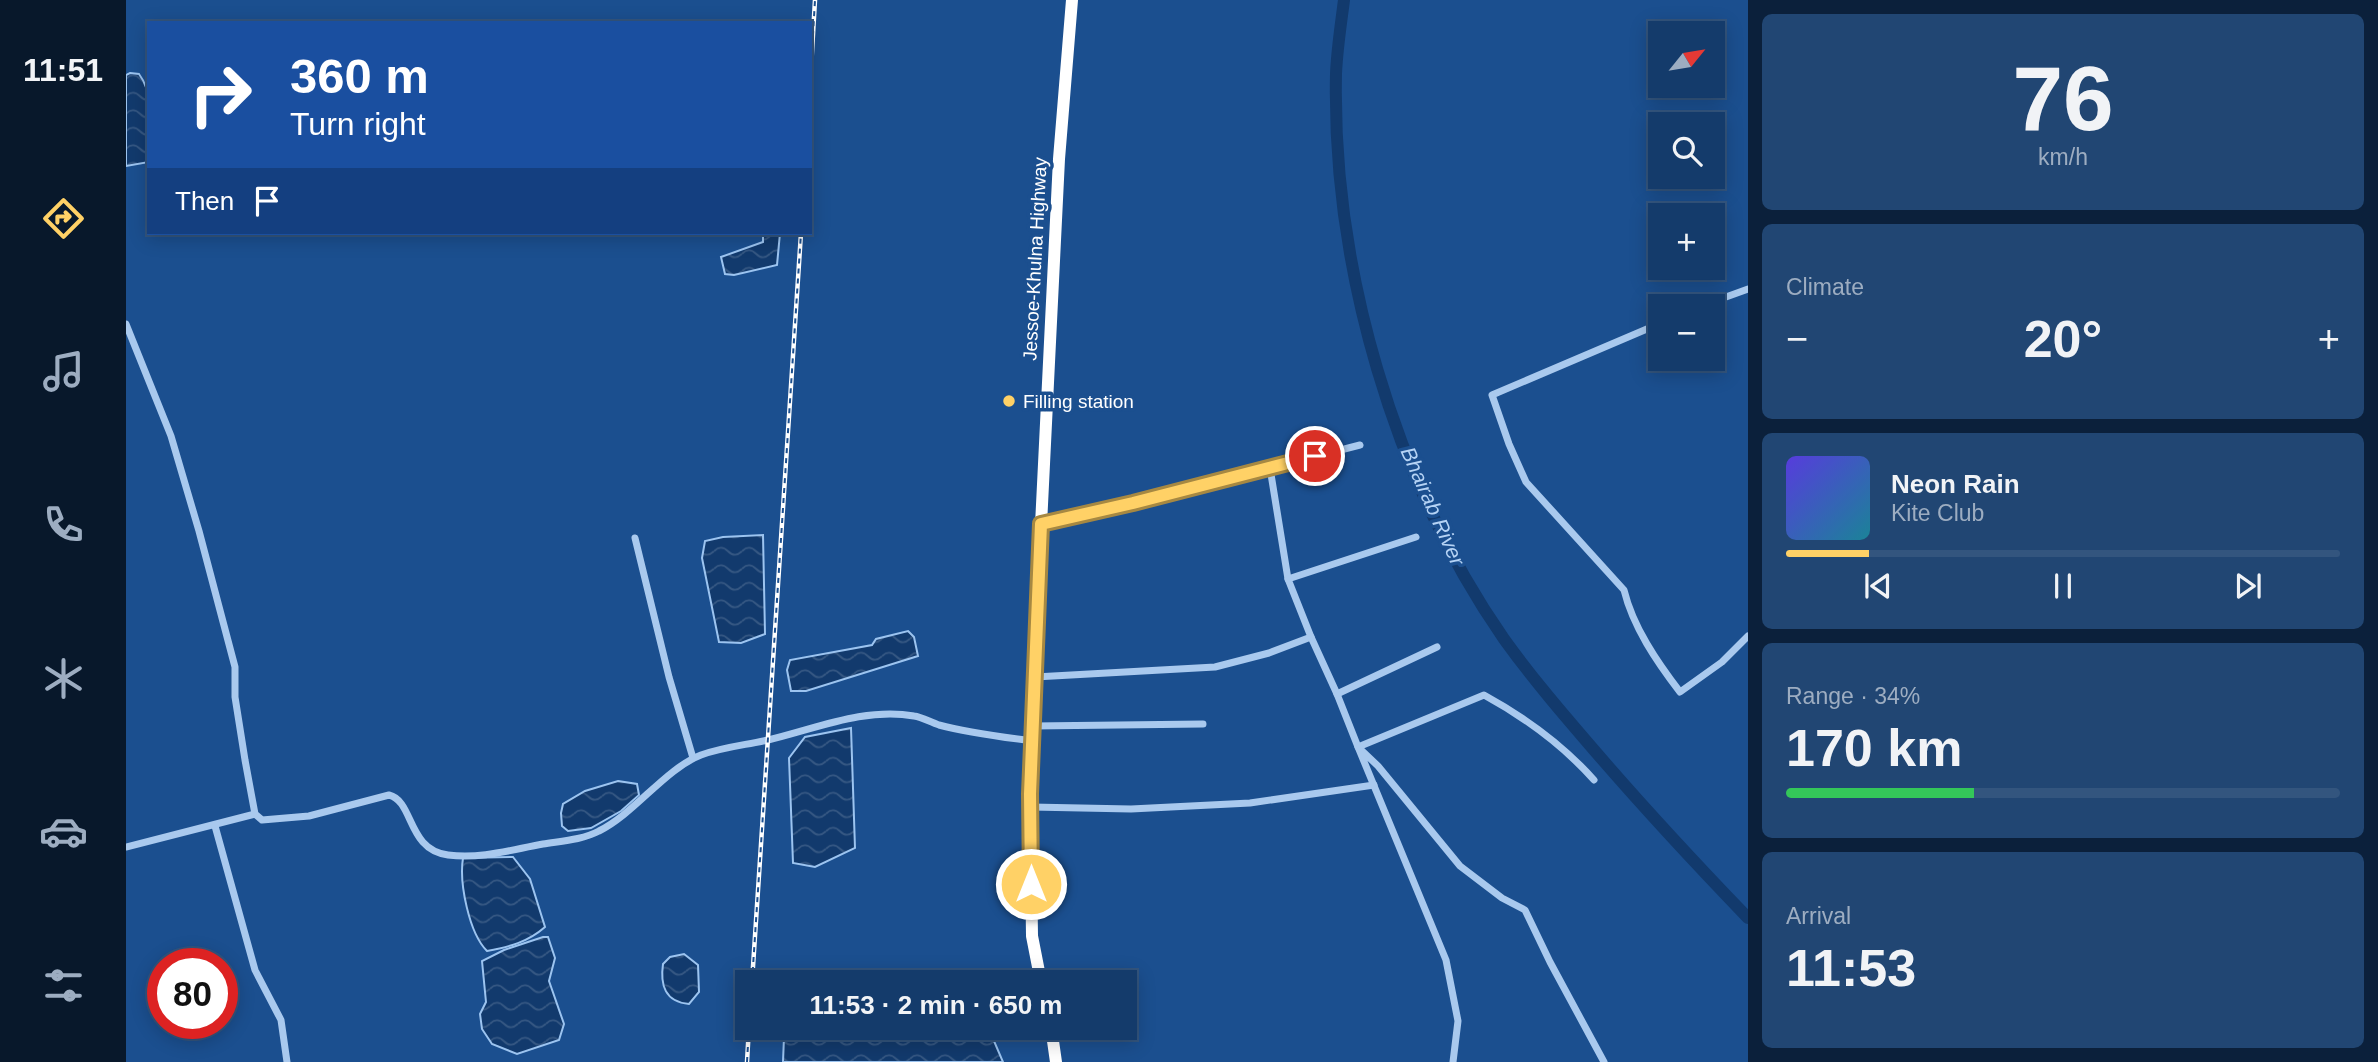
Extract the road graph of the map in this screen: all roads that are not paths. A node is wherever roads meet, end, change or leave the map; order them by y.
1 (1072, 0) edge
2 (1748, 289) edge
3 (1725, 297) edge
4 (126, 324) edge
5 (1648, 329) edge
6 (1360, 445) dead end
7 (1270, 468) junction
8 (1041, 524) junction
9 (1416, 537) dead end
10 (635, 538) dead end
11 (1288, 579) junction
12 (1748, 636) edge
13 (1311, 638) junction
14 (1437, 647) dead end
15 (1035, 677) junction
16 (1338, 694) junction
17 (1203, 724) dead end
18 (1033, 726) junction
19 (1033, 741) junction
20 (1358, 747) junction
21 (693, 758) junction
22 (1594, 780) dead end
23 (1374, 785) junction
24 (1031, 807) junction
25 (255, 814) junction
26 (215, 826) junction
27 (126, 847) edge
28 (1039, 970) edge
29 (1053, 1040) edge
30 (287, 1062) edge
31 (1056, 1062) edge
32 (1453, 1062) edge
33 (1604, 1062) edge

1 - 8 highway, Jessoe-Khulna Highway
2 - 3 street
4 - 25 street
5 - 12 street
6 - 7 street
7 - 8 street
7 - 11 street
8 - 15 highway, Jessoe-Khulna Highway
9 - 11 street
10 - 21 street
11 - 13 street
13 - 15 street
13 - 16 street
14 - 16 street
15 - 18 highway, Jessoe-Khulna Highway
16 - 20 street
17 - 18 street
18 - 19 highway, Jessoe-Khulna Highway
19 - 21 street
19 - 24 highway, Jessoe-Khulna Highway
20 - 22 street
20 - 23 street
20 - 33 street
21 - 25 street
23 - 24 street
23 - 32 street
24 - 28 highway, Jessoe-Khulna Highway
25 - 26 street
26 - 27 street
26 - 30 street
29 - 31 highway

